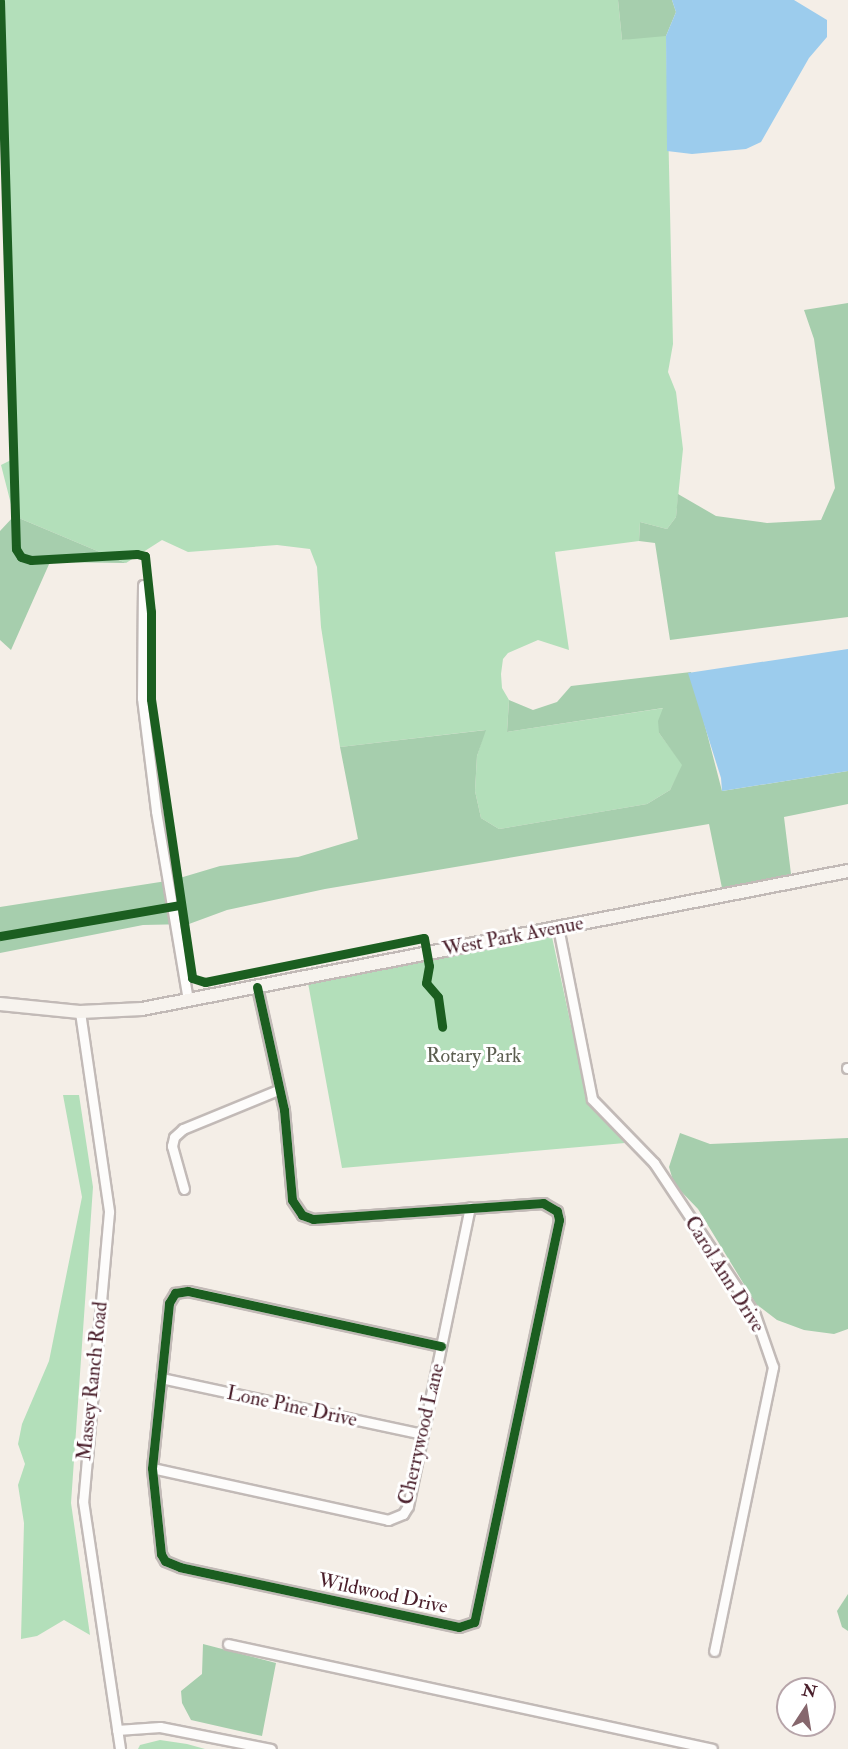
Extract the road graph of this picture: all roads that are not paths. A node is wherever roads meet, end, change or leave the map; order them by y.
1 (143, 585) dead end
2 (848, 871) edge
3 (558, 927) junction
4 (257, 987) junction
5 (188, 1000) junction
6 (0, 1004) edge
7 (80, 1012) junction
8 (278, 1090) junction
9 (184, 1189) dead end
10 (470, 1207) junction
11 (441, 1346) junction
12 (161, 1378) junction
13 (423, 1434) junction
14 (152, 1468) junction
15 (228, 1644) dead end
16 (714, 1651) dead end
17 (117, 1730) junction
18 (120, 1749) edge
19 (271, 1749) edge
20 (712, 1749) edge

1 - 5 street
2 - 3 street, West Park Avenue
3 - 4 street, West Park Avenue
3 - 16 street, Carol Ann Drive
4 - 5 street, West Park Avenue
4 - 8 street, Wildwood Drive
5 - 7 street, West Park Avenue
6 - 7 street, West Park Avenue
7 - 17 street, Massey Ranch Road
8 - 9 street
8 - 10 street, Wildwood Drive
10 - 11 street, Cherrywood Lane
10 - 14 street, Wildwood Drive
11 - 12 street, Wildwood Drive
11 - 13 street, Cherrywood Lane
12 - 13 street, Lone Pine Drive
12 - 14 street, Wildwood Drive
13 - 14 street, Cherrywood Lane
15 - 20 street
17 - 18 street, Massey Ranch Road
17 - 19 street

